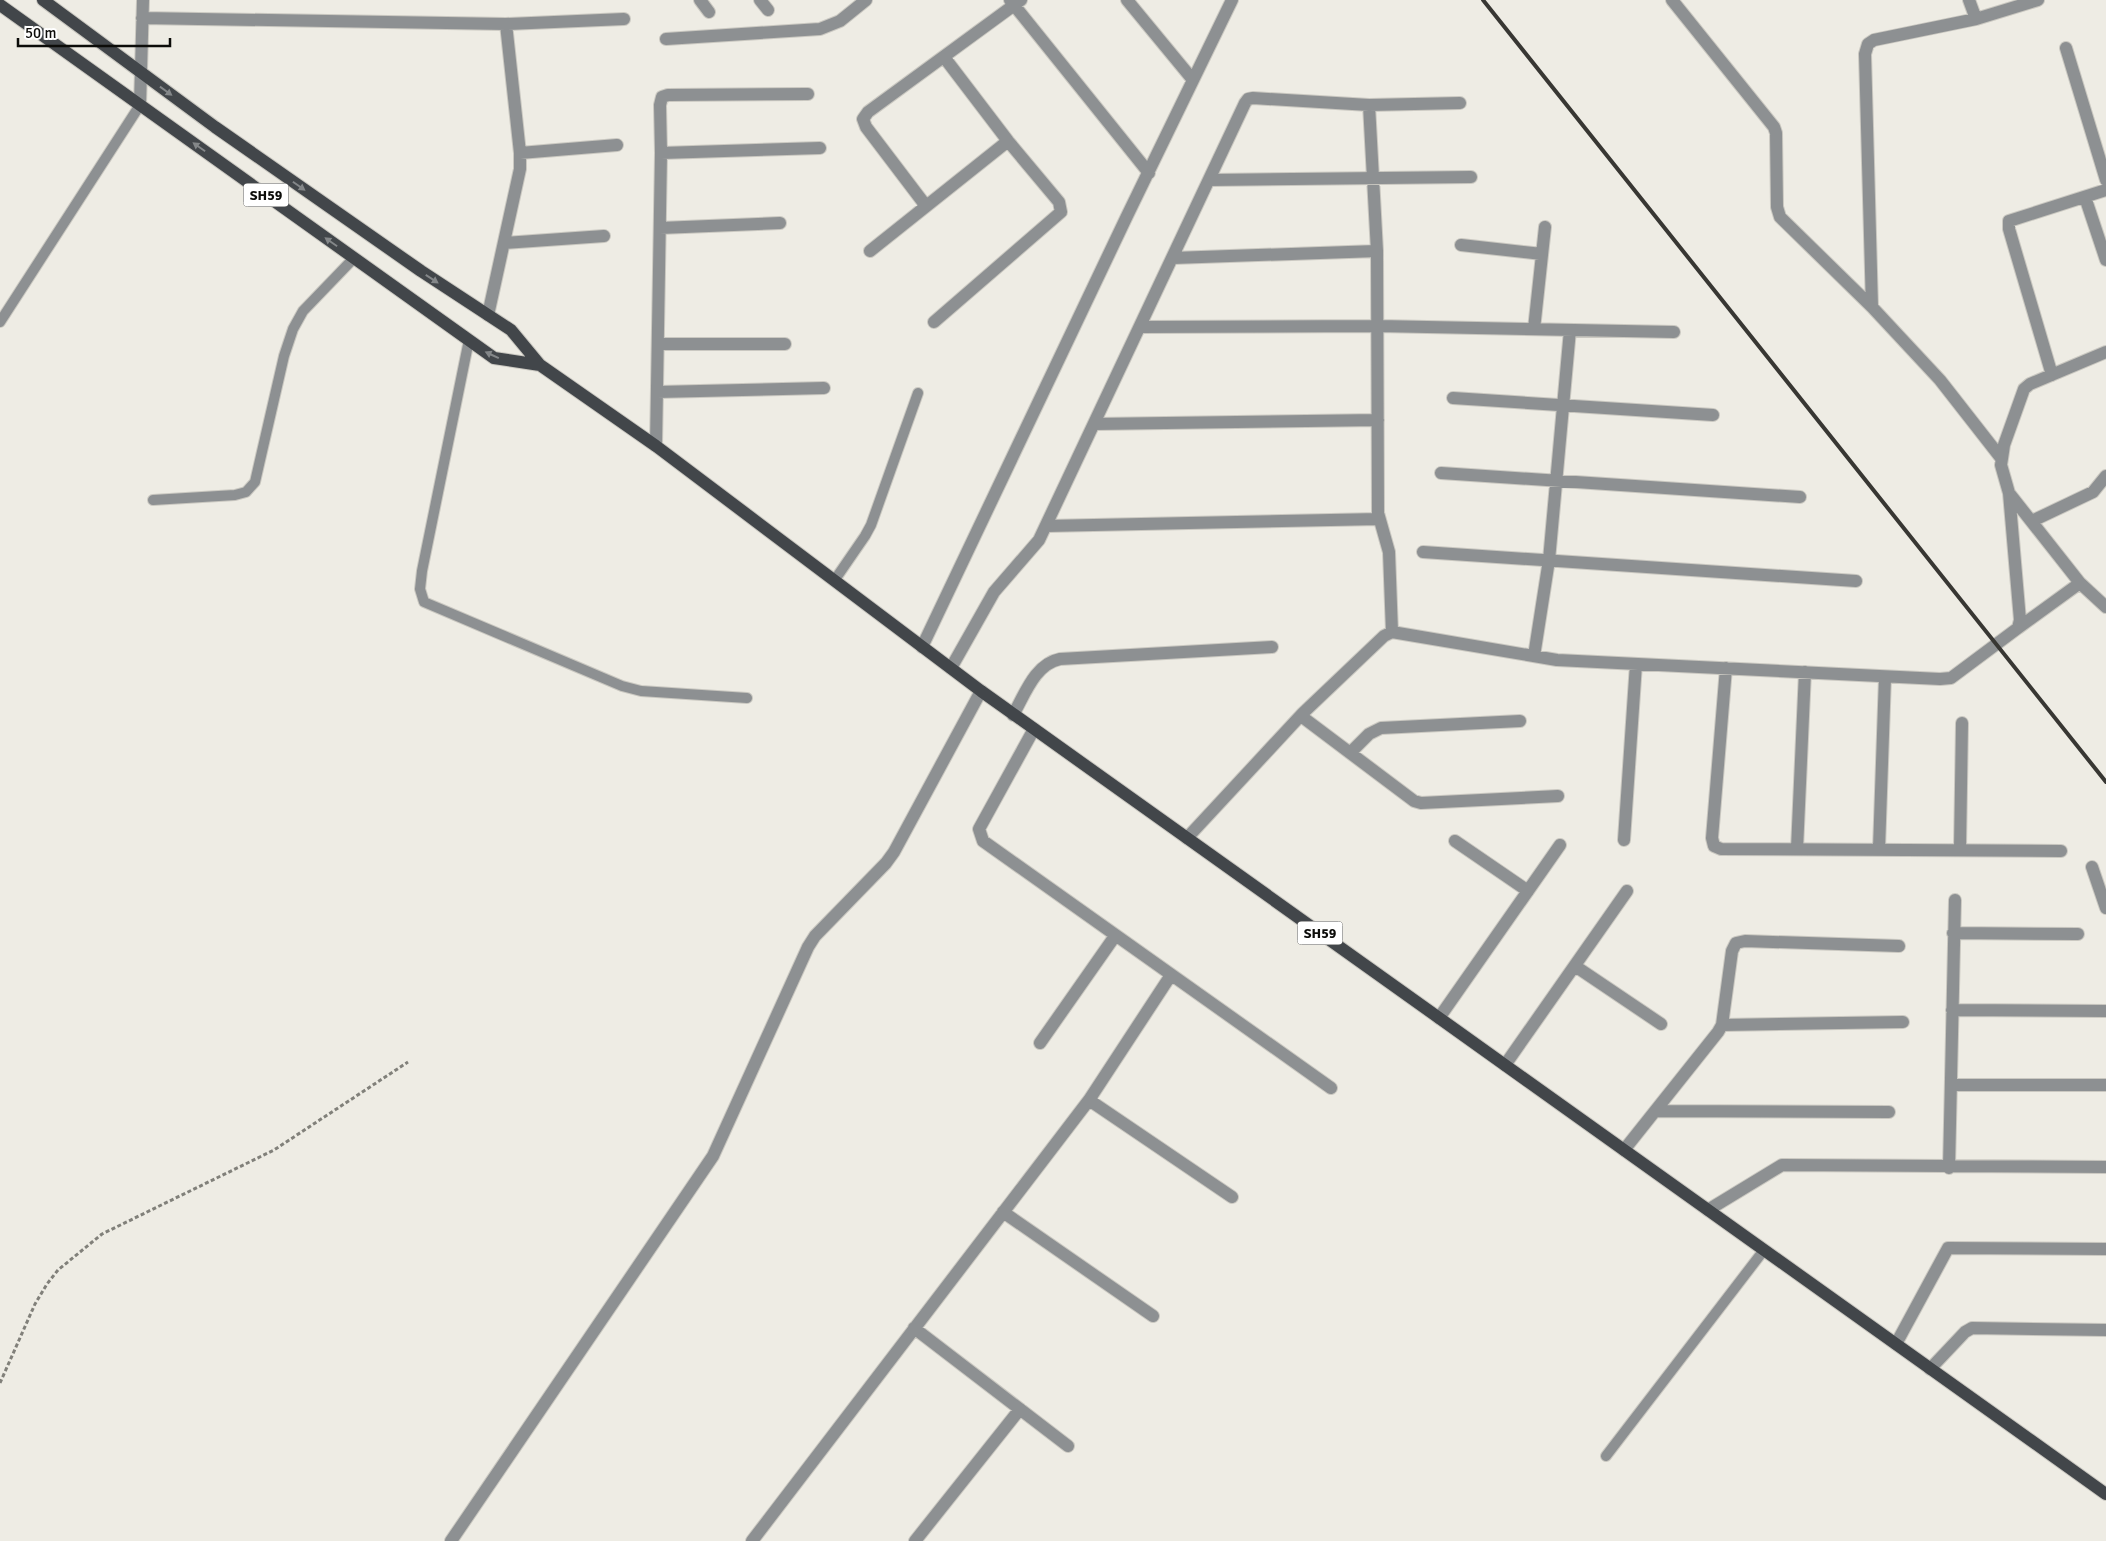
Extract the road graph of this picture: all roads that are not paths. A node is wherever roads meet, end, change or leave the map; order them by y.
1 (43, 0) edge
2 (143, 0) edge
3 (700, 0) edge
4 (866, 0) edge
5 (1127, 0) edge
6 (1232, 0) edge
7 (1672, 0) edge
8 (1969, 0) edge
9 (2038, 0) edge
10 (1015, 2) edge
11 (0, 6) edge
12 (709, 12) dead end
13 (142, 18) junction
14 (624, 19) dead end
15 (1976, 20) junction
16 (506, 24) junction
17 (666, 40) dead end
18 (2066, 48) dead end
19 (944, 57) junction
20 (140, 72) junction
21 (1193, 80) junction
22 (808, 94) dead end
23 (1460, 103) dead end
24 (140, 105) junction
25 (1369, 105) junction
26 (1008, 141) junction
27 (617, 145) dead end
28 (820, 148) dead end
29 (661, 152) junction
30 (520, 153) junction
31 (1149, 174) junction
32 (1471, 177) dead end
33 (1374, 178) junction
34 (1209, 180) junction
35 (2106, 180) edge
36 (2106, 190) edge
37 (2085, 197) junction
38 (926, 206) junction
39 (780, 223) dead end
40 (1545, 227) dead end
41 (660, 228) junction
42 (604, 236) dead end
43 (504, 243) junction
44 (1462, 245) dead end
45 (870, 251) dead end
46 (1377, 251) junction
47 (1542, 254) junction
48 (354, 258) junction
49 (1173, 258) junction
50 (2106, 260) edge
51 (1872, 307) junction
52 (488, 315) junction
53 (0, 322) edge
54 (934, 322) dead end
55 (1378, 326) junction
56 (1140, 327) junction
57 (1534, 329) junction
58 (1570, 330) junction
59 (1674, 332) dead end
60 (469, 340) junction
61 (658, 344) junction
62 (785, 344) dead end
63 (2106, 352) edge
64 (540, 365) junction
65 (2052, 375) junction
66 (824, 388) dead end
67 (657, 392) junction
68 (918, 393) dead end
69 (1453, 398) dead end
70 (1564, 405) junction
71 (1713, 415) dead end
72 (1378, 420) junction
73 (1094, 424) junction
74 (656, 446) junction
75 (2001, 458) junction
76 (1441, 472) dead end
77 (2106, 476) edge
78 (1557, 480) junction
79 (2009, 493) junction
80 (1800, 497) dead end
81 (153, 500) dead end
82 (1379, 519) junction
83 (2032, 521) junction
84 (1046, 526) junction
85 (1423, 552) dead end
86 (1549, 560) junction
87 (834, 581) junction
88 (1856, 581) dead end
89 (2080, 583) junction
90 (2106, 607) edge
91 (2018, 628) junction
92 (1392, 632) junction
93 (922, 647) junction
94 (1272, 647) dead end
95 (1534, 656) junction
96 (1636, 664) junction
97 (951, 668) junction
98 (1726, 668) junction
99 (1805, 672) junction
100 (1885, 676) junction
101 (980, 691) junction
102 (747, 698) dead end
103 (1014, 714) junction
104 (1300, 716) junction
105 (1520, 721) dead end
106 (1962, 724) dead end
107 (1034, 729) junction
108 (1350, 753) junction
109 (1558, 796) dead end
110 (1187, 838) junction
111 (1624, 840) dead end
112 (1454, 841) dead end
113 (1560, 845) dead end
114 (1797, 849) junction
115 (1879, 849) junction
116 (1960, 849) junction
117 (2062, 851) dead end
118 (2092, 867) dead end
119 (1528, 891) junction
120 (1627, 891) dead end
121 (1955, 900) dead end
122 (2106, 908) edge
123 (1953, 933) junction
124 (2078, 934) dead end
125 (1115, 936) junction
126 (1899, 946) dead end
127 (1575, 966) junction
128 (1171, 975) junction
129 (1952, 1010) junction
130 (2106, 1011) edge
131 (1439, 1018) junction
132 (1903, 1022) dead end
133 (1661, 1024) dead end
134 (1722, 1024) junction
135 (1040, 1043) dead end
136 (1505, 1065) junction
137 (1950, 1085) junction
138 (2106, 1085) edge
139 (1331, 1088) dead end
140 (1089, 1100) junction
141 (1654, 1111) junction
142 (1889, 1112) dead end
143 (1624, 1150) junction
144 (2106, 1167) edge
145 (1949, 1168) junction
146 (1232, 1197) dead end
147 (1708, 1210) junction
148 (1003, 1212) junction
149 (2106, 1249) edge
150 (1764, 1250) junction
151 (1153, 1316) dead end
152 (914, 1328) junction
153 (2106, 1330) edge
154 (1896, 1344) junction
155 (1930, 1369) junction
156 (1020, 1408) junction
157 (1068, 1446) dead end
158 (1606, 1456) dead end
159 (2106, 1494) edge
160 (451, 1541) edge
161 (752, 1541) edge
162 (915, 1541) edge

1 - 20 main road, SH59
2 - 13 street
3 - 12 street
4 - 17 street
5 - 21 street
6 - 21 street
7 - 51 street
8 - 15 street
9 - 15 street
10 - 19 street
10 - 31 street
11 - 24 main road, SH59
13 - 16 street
13 - 20 street
14 - 16 street
15 - 51 street
16 - 30 street
18 - 35 street
19 - 26 street
19 - 38 street
20 - 24 street
20 -> 52 main road, SH59
21 - 31 street
22 - 29 street
23 - 25 street
48 -> 24 main road, SH59
24 - 53 lane
25 - 33 street
25 - 34 street
26 - 38 street
26 - 54 street
27 - 30 street
28 - 29 street
29 - 41 street
30 - 43 street
31 - 93 street
32 - 33 street
33 - 34 street
33 - 46 street
34 - 49 street
36 - 37 street
37 - 50 street
37 - 65 street
38 - 45 street
39 - 41 street
40 - 47 street
41 - 61 street
42 - 43 street
43 - 52 street
44 - 47 street
46 - 49 street
46 - 55 street
47 - 57 street
48 - 60 main road, SH59
48 - 81 lane
49 - 56 street
51 - 75 street
52 - 64 main road, SH59
55 - 56 street
55 - 57 street
55 - 72 street
56 - 73 street
57 - 58 street
58 - 59 street
58 - 70 street
64 -> 60 main road, SH59
60 - 102 lane
61 - 62 street
61 - 67 street
63 - 65 street
64 - 74 main road, SH59
65 - 75 street
66 - 67 street
67 - 74 street
68 - 87 lane
69 - 70 street
70 - 71 street
70 - 78 street
72 - 73 street
72 - 82 street
73 - 84 street
74 - 87 main road, SH59
75 - 79 street
76 - 78 street
77 - 83 street
78 - 80 street
78 - 86 street
79 - 83 street
79 - 91 street
82 - 84 street
82 - 92 street
83 - 89 street
84 - 97 street
85 - 86 street
86 - 88 street
86 - 95 street
87 - 93 main road, SH59
89 - 90 street
89 - 91 street
91 - 100 street
92 - 95 street
92 - 104 street
93 - 97 main road, SH59
94 - 103 street
95 - 96 street
96 - 98 street
96 - 111 street
97 - 101 main road, SH59
98 - 99 street
98 - 114 street
99 - 100 street
99 - 114 street
100 - 115 street
101 - 103 main road, SH59
101 - 160 street
103 - 107 main road, SH59
104 - 108 street
104 - 110 street
105 - 108 street
106 - 116 street
107 - 110 main road, SH59
107 - 125 street
108 - 109 street
110 - 131 main road, SH59
112 - 119 street
113 - 119 street
114 - 115 street
115 - 116 street
116 - 117 street
118 - 122 street
119 - 131 street
120 - 127 street
121 - 123 street
123 - 124 street
123 - 129 street
125 - 128 street
125 - 135 street
126 - 134 street
127 - 133 street
127 - 136 street
128 - 139 street
128 - 140 street
129 - 130 street
129 - 137 street
131 - 136 main road, SH59
132 - 134 street
134 - 141 street
136 - 143 main road, SH59
137 - 138 street
137 - 145 street
140 - 146 street
140 - 148 street
141 - 142 street
141 - 143 street
143 - 147 main road, SH59
144 - 145 street
145 - 147 street
147 - 150 main road, SH59
148 - 151 street
148 - 152 street
149 - 154 street
150 - 154 main road, SH59
150 - 158 lane
152 - 156 street
152 - 161 street
153 - 155 street
154 - 155 main road, SH59
155 - 159 main road, SH59
156 - 157 street
156 - 162 street

